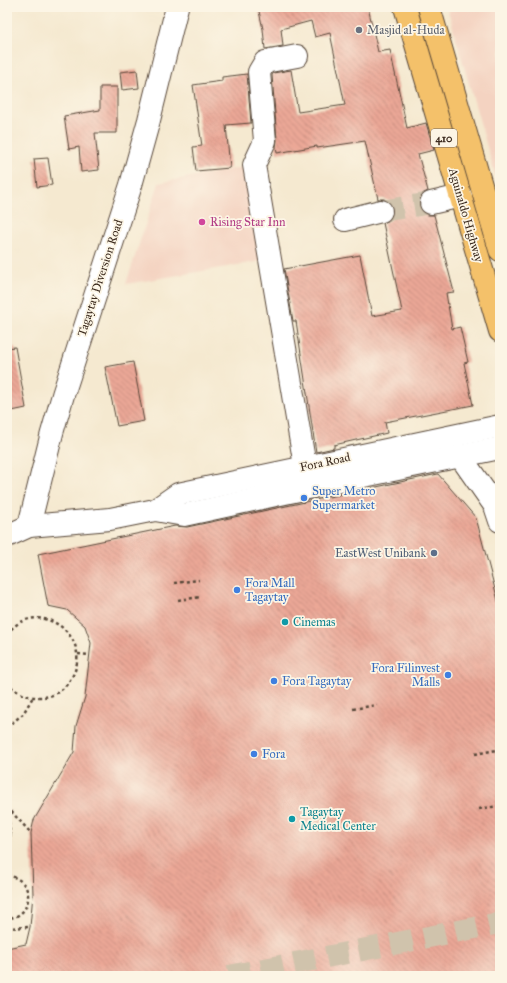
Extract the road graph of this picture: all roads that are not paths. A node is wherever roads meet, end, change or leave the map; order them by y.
1 (177, 7) edge
2 (405, 7) edge
3 (429, 7) edge
4 (297, 56) dead end
5 (461, 196) junction
6 (431, 203) tunnel mouth
7 (381, 211) tunnel mouth
8 (345, 220) dead end
9 (500, 250) edge
10 (500, 331) edge
11 (496, 427) edge
12 (498, 448) edge
13 (460, 456) junction
14 (305, 466) junction
15 (155, 510) junction
16 (500, 518) edge
17 (500, 521) edge
18 (29, 526) junction
19 (7, 536) edge

1 - 18 street, Tagaytay Diversion Road
2 - 5 main road, Aguinaldo Highway / 410
3 - 9 main road, Aguinaldo Highway / 410
4 - 14 street
5 - 6 street
5 - 10 main road, Aguinaldo Highway / 410
7 - 8 street
11 - 12 street
11 - 14 street, Fora Road
12 - 13 street, Fora Road
13 - 15 street, Fora Road
13 - 16 street
14 - 15 street, Fora Road
15 - 18 street, Fora Road
16 - 17 street
18 - 19 street

